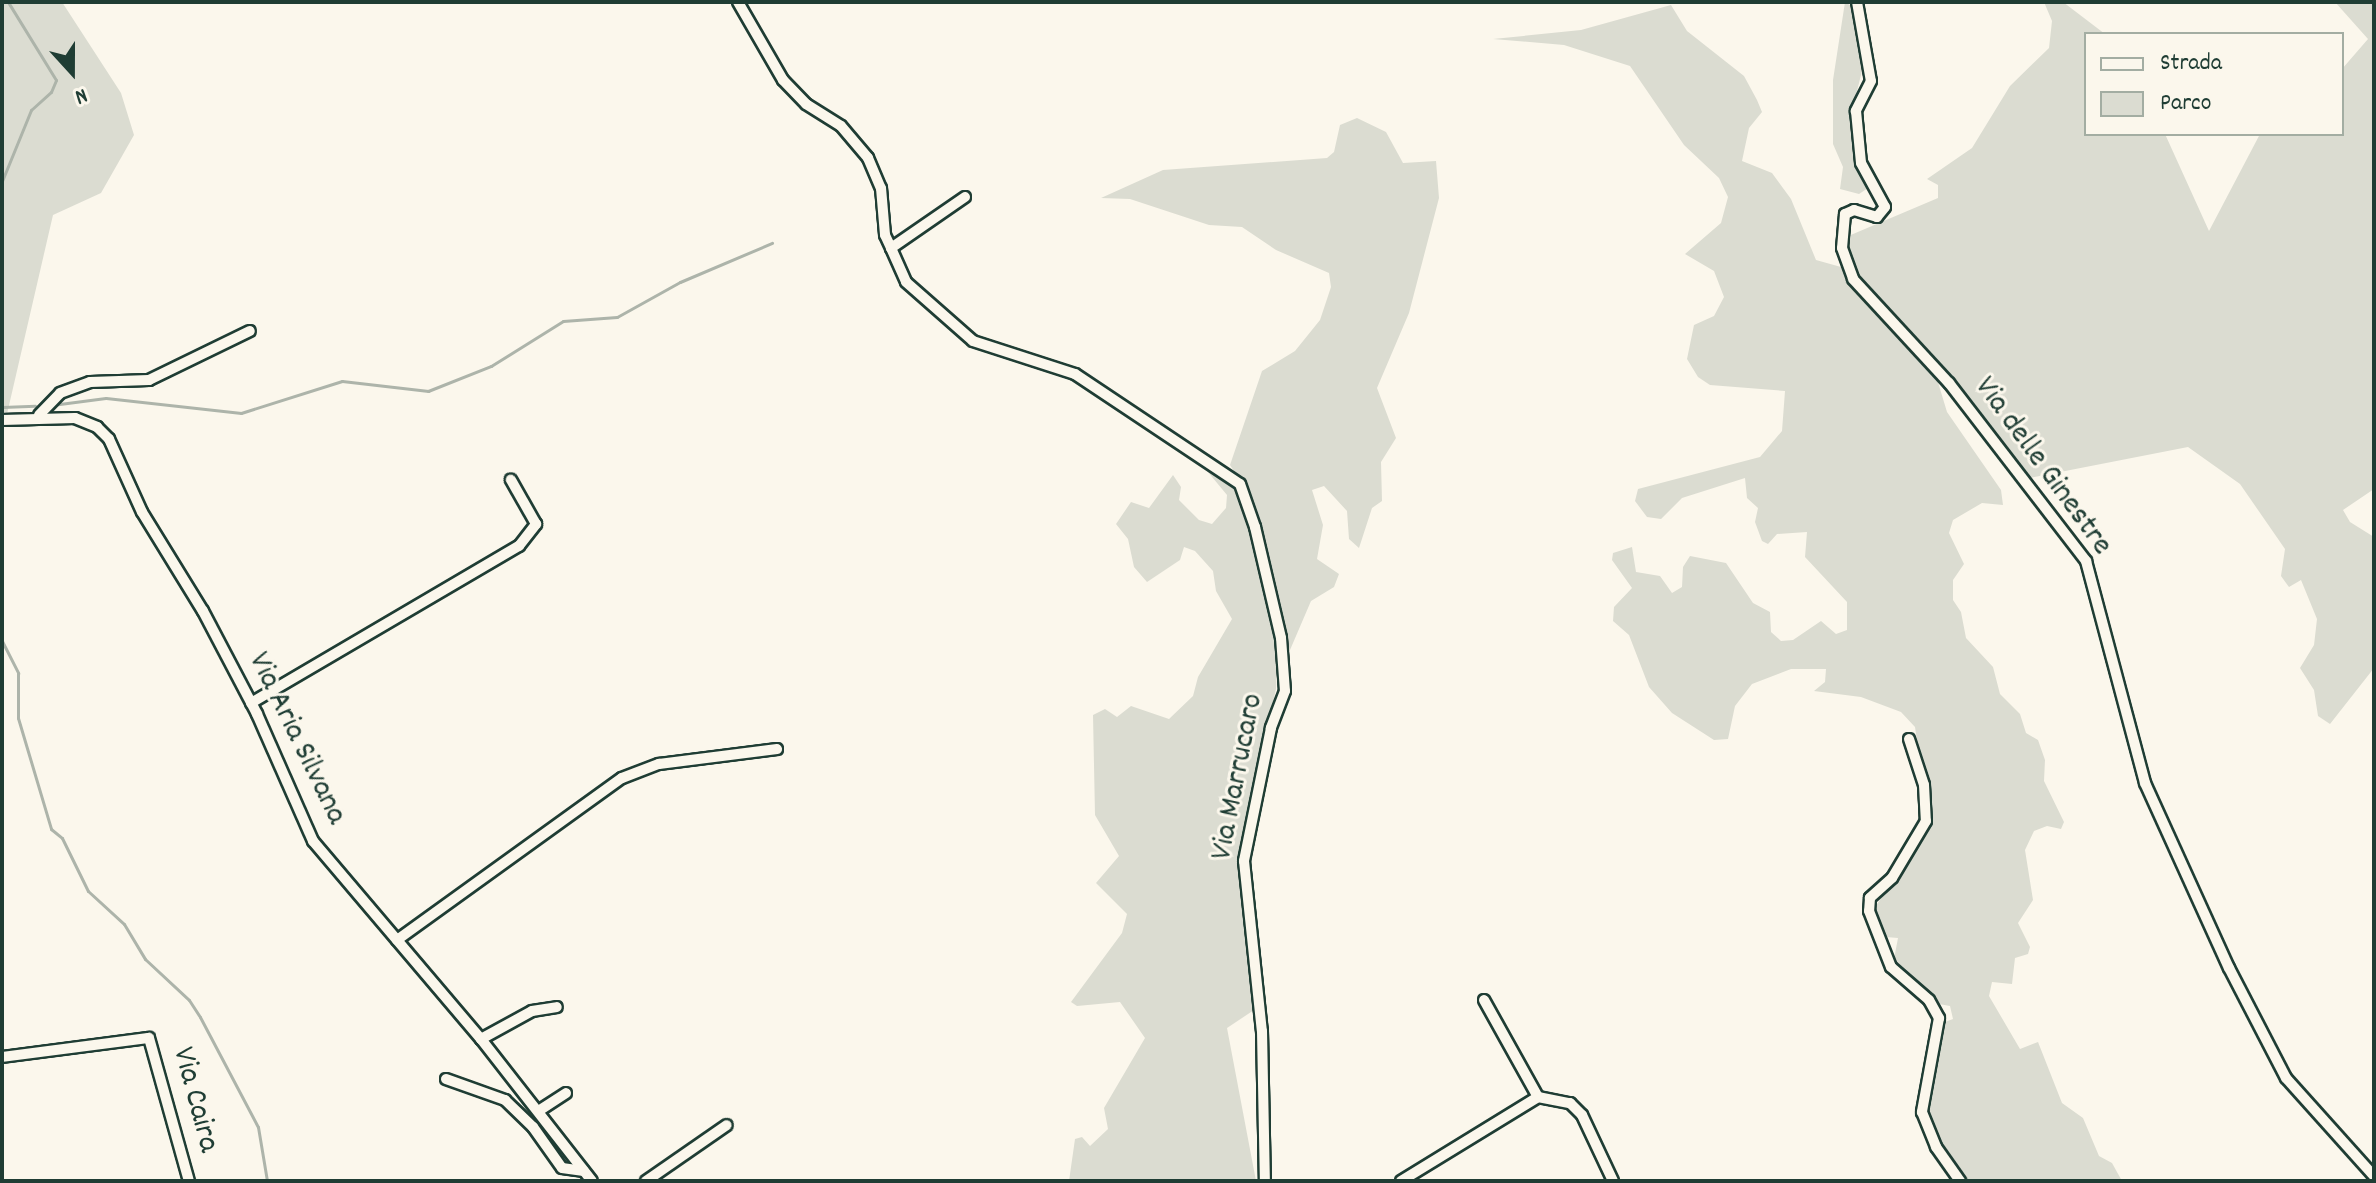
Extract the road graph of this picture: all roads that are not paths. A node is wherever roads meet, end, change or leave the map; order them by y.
1 (738, 2) edge
2 (1857, 2) edge
3 (965, 197) dead end
4 (891, 248) junction
5 (250, 331) dead end
6 (39, 415) junction
7 (2, 420) edge
8 (511, 480) dead end
9 (251, 703) junction
10 (1909, 739) dead end
11 (777, 749) dead end
12 (397, 940) junction
13 (1484, 1000) dead end
14 (557, 1007) dead end
15 (481, 1039) junction
16 (2, 1057) edge
17 (446, 1079) dead end
18 (566, 1093) dead end
19 (1538, 1097) junction
20 (540, 1110) junction
21 (727, 1125) dead end
22 (584, 1171) junction
23 (2374, 1176) edge
24 (189, 1181) edge
25 (592, 1181) edge
26 (646, 1181) edge
27 (1265, 1181) edge
28 (1401, 1181) edge
29 (1613, 1181) edge
30 (1960, 1181) edge

1 - 4 street, Via Marrucaro
2 - 23 street, Via delle Ginestre
3 - 4 street
4 - 27 street, Via Marrucaro
5 - 6 street
6 - 7 street, Via Aria Silvana
6 - 9 street, Via Aria Silvana
8 - 9 street
9 - 12 street, Via Aria Silvana
10 - 30 street
11 - 12 street
12 - 15 street, Via Aria Silvana
13 - 19 street
14 - 15 street
15 - 20 street, Via Aria Silvana
16 - 24 street, Via Caira
17 - 22 street, Via Aria Silvana
18 - 20 street
19 - 28 street
19 - 29 street
20 - 22 street, Via Aria Silvana
21 - 26 street
22 - 25 street, Via Aria Silvana

